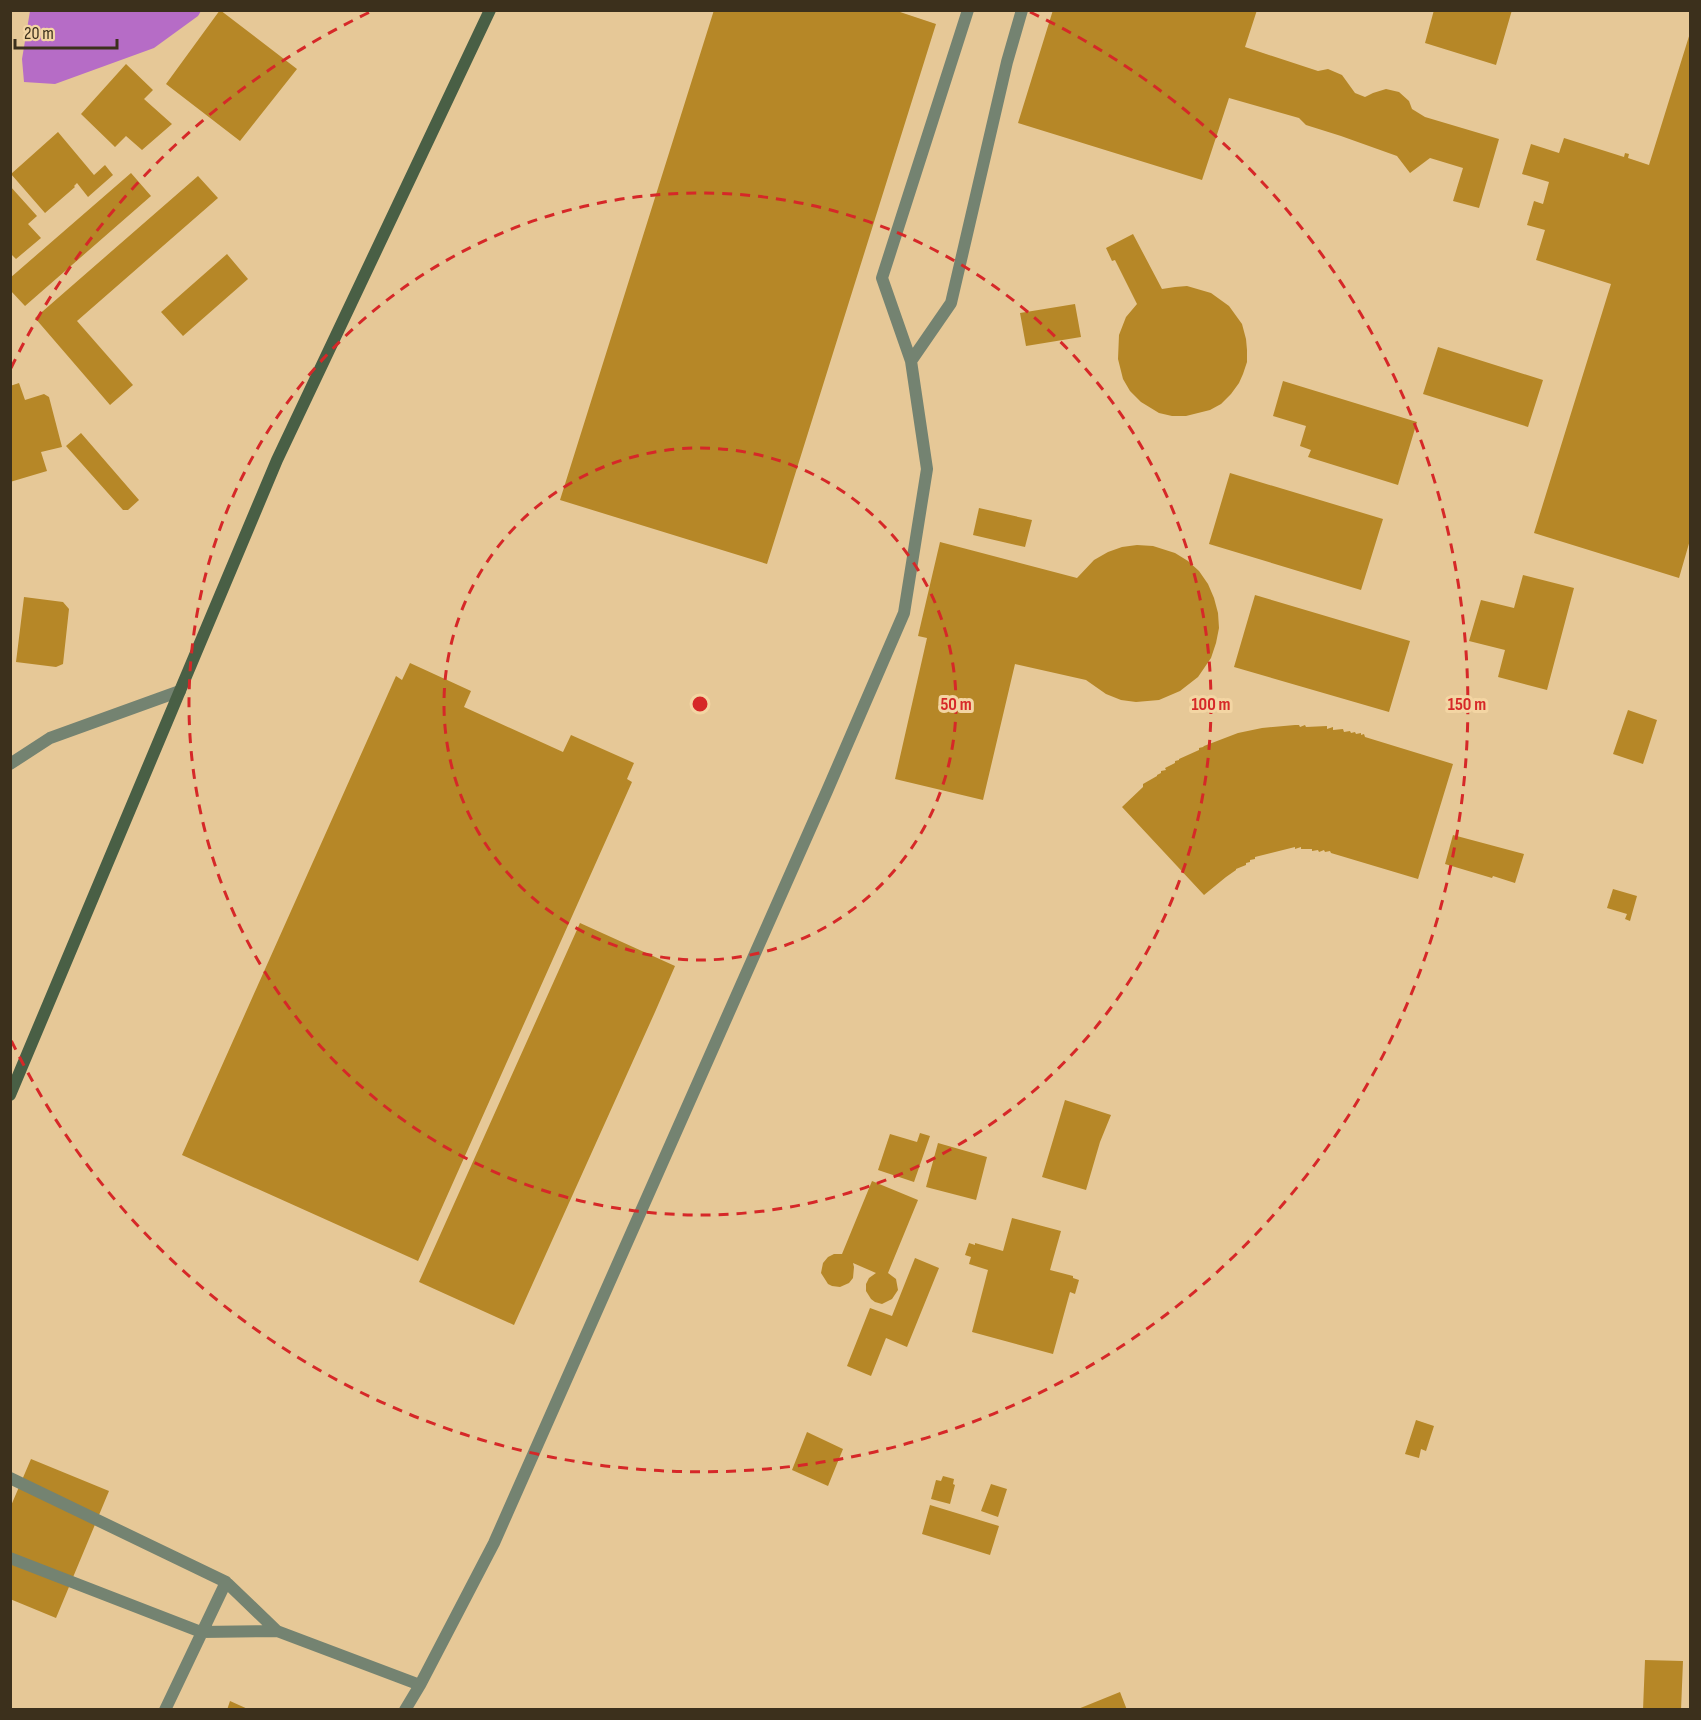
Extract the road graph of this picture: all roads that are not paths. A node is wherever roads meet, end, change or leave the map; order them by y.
1 (490, 10) edge
2 (968, 10) edge
3 (1022, 10) edge
4 (911, 361) junction
5 (180, 691) junction
6 (10, 764) edge
7 (10, 1095) edge
8 (10, 1478) edge
9 (10, 1558) edge
10 (226, 1582) junction
11 (277, 1631) junction
12 (201, 1632) junction
13 (420, 1685) junction
14 (165, 1710) edge
15 (405, 1710) edge

1 - 5 main road
2 - 4 street
3 - 4 street
4 - 13 street
5 - 6 street
5 - 7 main road
8 - 10 street
9 - 12 street
10 - 11 street
10 - 12 street
11 - 12 street
11 - 13 street
12 - 14 street
13 - 15 street

